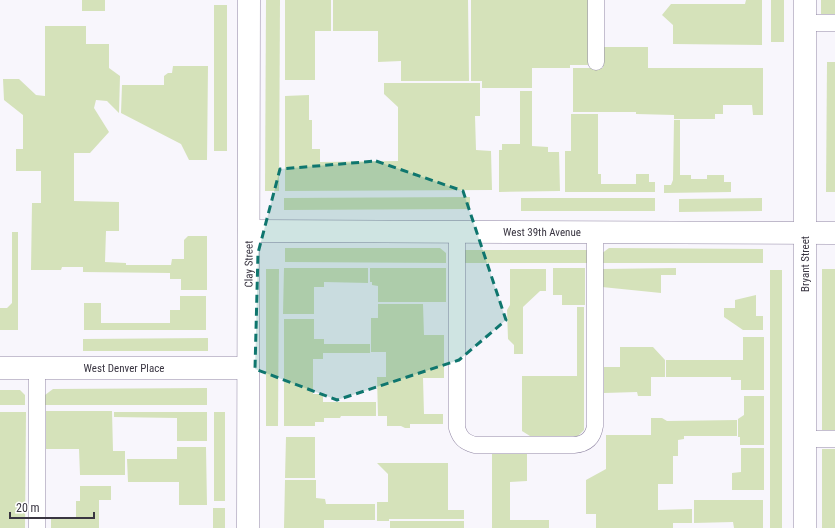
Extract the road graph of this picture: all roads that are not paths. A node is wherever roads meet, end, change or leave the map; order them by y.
1 (250, 0) edge
2 (596, 0) edge
3 (805, 0) edge
4 (805, 23) junction
5 (835, 23) edge
6 (596, 62) dead end
7 (249, 231) junction
8 (457, 232) junction
9 (595, 232) junction
10 (805, 233) junction
11 (835, 233) edge
12 (0, 368) edge
13 (37, 368) junction
14 (248, 368) junction
15 (805, 440) junction
16 (835, 440) edge
17 (37, 528) edge
18 (248, 528) edge
19 (805, 528) edge

1 - 7 street, Clay Street
2 - 6 lane
3 - 4 street, Bryant Street
4 - 5 lane
4 - 10 street, Bryant Street
7 - 8 street, West 39th Avenue
7 - 14 street, Clay Street
8 - 9 street, West 39th Avenue
8 - 9 lane
9 - 10 street, West 39th Avenue
10 - 11 street, West 39th Avenue
10 - 15 street, Bryant Street
12 - 13 street, West Denver Place
13 - 14 street, West Denver Place
13 - 17 lane
14 - 18 street, Clay Street
15 - 16 lane
15 - 19 street, Bryant Street

